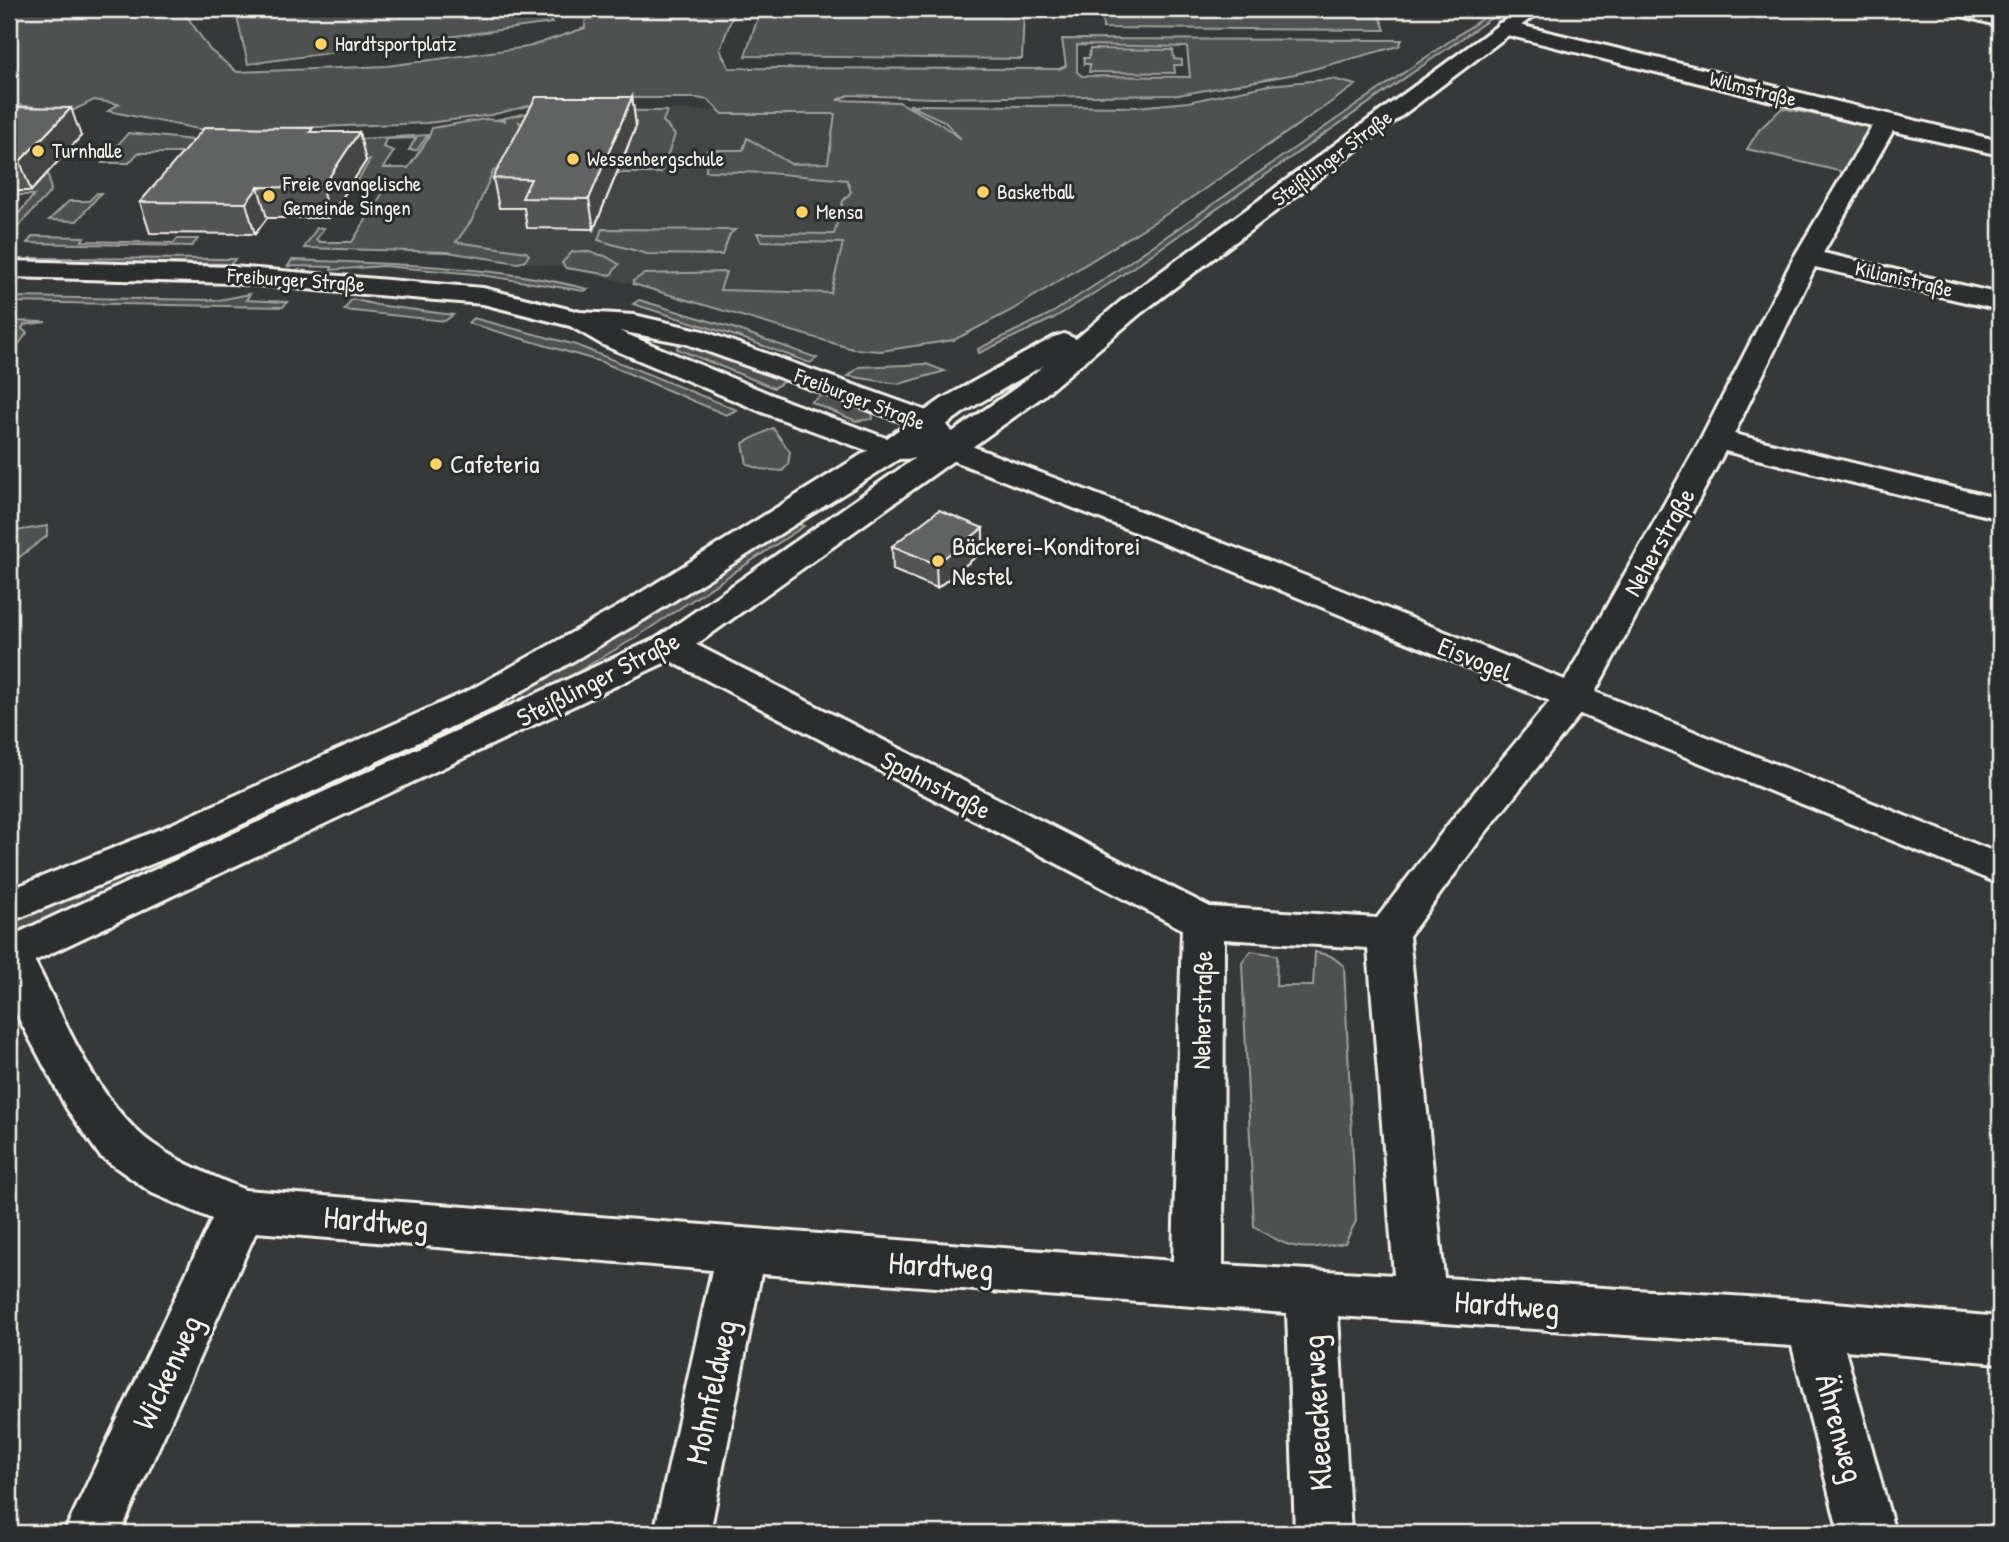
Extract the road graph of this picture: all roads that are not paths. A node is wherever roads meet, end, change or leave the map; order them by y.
1 (1533, 9) edge
2 (1958, 9) edge
3 (2000, 20) edge
4 (1507, 28) junction
5 (1886, 122) junction
6 (2000, 148) edge
7 (1807, 257) junction
8 (9, 269) edge
9 (2000, 302) edge
10 (1131, 307) junction
11 (580, 320) junction
12 (927, 421) junction
13 (1716, 439) junction
14 (950, 449) junction
15 (891, 450) junction
16 (2000, 509) edge
17 (670, 646) junction
18 (1573, 698) junction
19 (2000, 870) edge
20 (1203, 922) junction
21 (1388, 934) junction
22 (9, 939) edge
23 (242, 1210) junction
24 (741, 1251) junction
25 (1198, 1285) junction
26 (1311, 1292) junction
27 (1421, 1300) junction
28 (1812, 1324) junction
29 (2000, 1340) edge
30 (92, 1533) edge
31 (682, 1533) edge
32 (1323, 1533) edge
33 (1867, 1533) edge

1 - 4 street, Steißlinger Straße
2 - 3 street
4 - 5 street, Wilmstraße
4 - 10 street, Steißlinger Straße
5 - 6 street, Wilmstraße
5 - 7 street, Neherstraße
7 - 9 street, Kilianistraße
7 - 13 street, Neherstraße
8 - 11 street, Freiburger Straße
10 - 12 street, Steißlinger Straße
10 - 14 street, Steißlinger Straße
11 - 12 street, Freiburger Straße
11 - 15 street, Freiburger Straße
12 - 14 street, Freiburger Straße
12 - 15 street, Steißlinger Straße
13 - 16 street
13 - 18 street, Neherstraße
14 - 15 street, Freiburger Straße
14 - 17 street, Steißlinger Straße
14 - 18 street, Eisvogel
15 - 22 street, Steißlinger Straße
17 - 20 street, Spahnstraße
17 - 22 street, Steißlinger Straße
18 - 19 street, Eisvogel
18 - 21 street, Neherstraße
20 - 21 street, Neherstraße
20 - 25 street, Neherstraße
21 - 27 street
22 - 23 street, Hardtweg
23 - 24 street, Hardtweg
23 - 30 street, Wickenweg
24 - 25 street, Hardtweg
24 - 31 street, Mohnfeldweg
25 - 26 street, Hardtweg
26 - 27 street, Hardtweg
26 - 32 street, Kleeackerweg
27 - 28 street, Hardtweg
28 - 29 street, Hardtweg
28 - 33 street, Ährenweg

